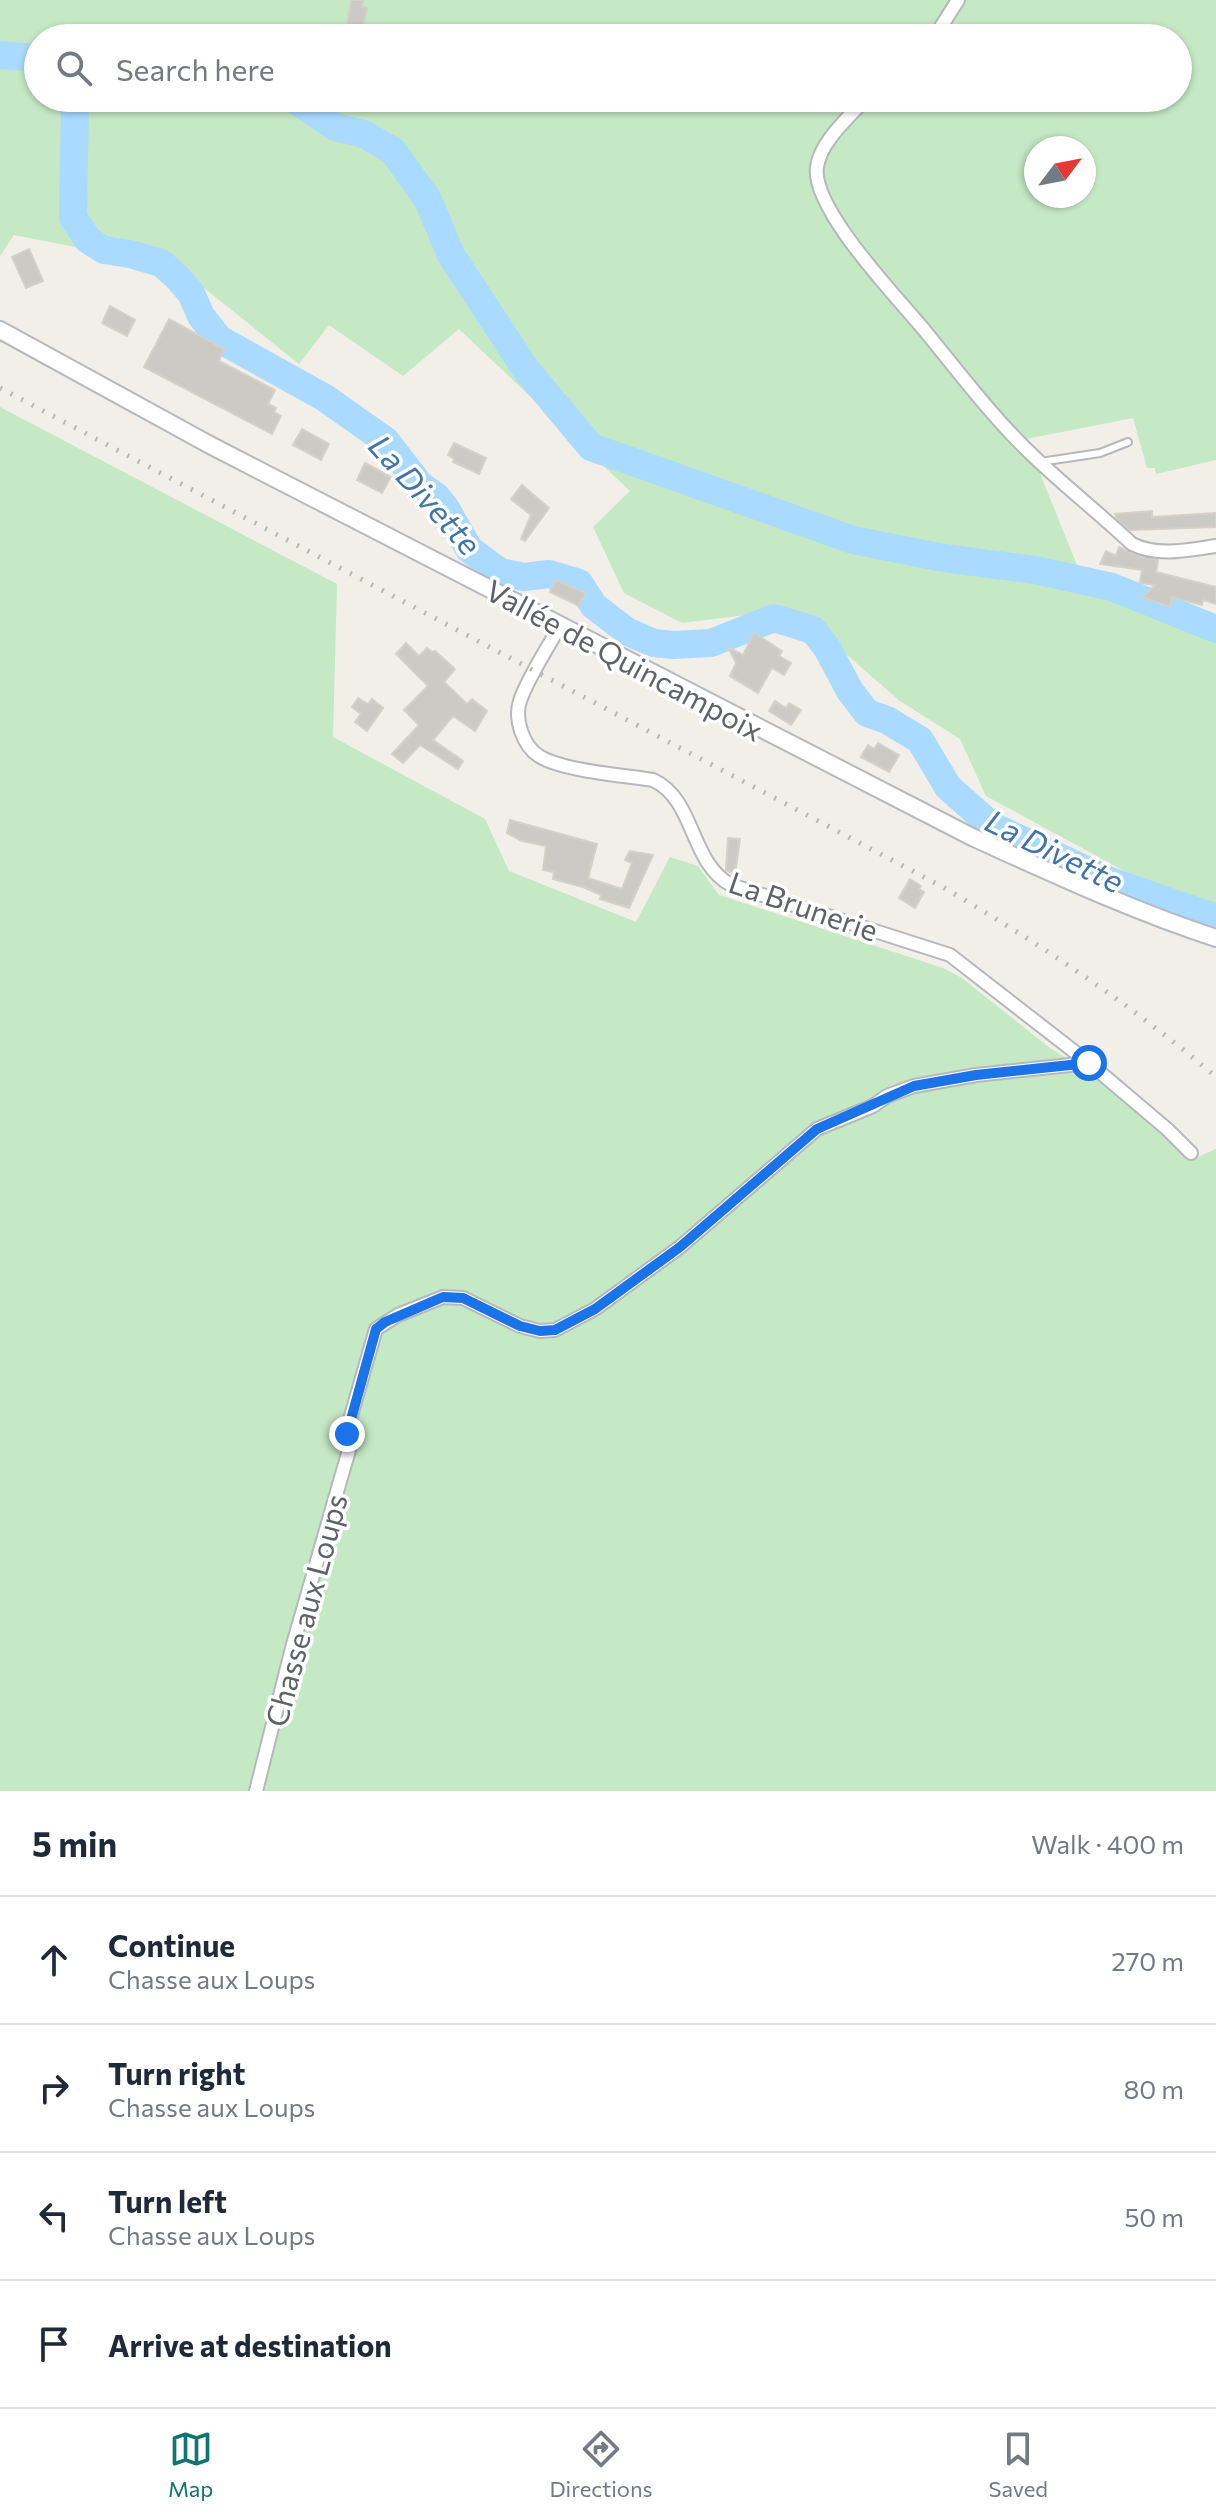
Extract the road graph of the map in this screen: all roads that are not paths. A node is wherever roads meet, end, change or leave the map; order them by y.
1 (958, 0) edge
2 (943, 24) edge
3 (855, 112) edge
4 (0, 330) edge
5 (1128, 442) dead end
6 (1040, 462) junction
7 (1216, 546) edge
8 (560, 625) junction
9 (1216, 938) edge
10 (1089, 1063) junction
11 (1191, 1153) dead end
12 (256, 1791) edge

1 - 2 street
3 - 6 street
4 - 8 main road, Vallée de Quincampoix
5 - 6 lane
6 - 7 street
8 - 9 main road, Vallée de Quincampoix
8 - 10 street, La Brunerie
10 - 11 street, La Brunerie
10 - 12 street, Chasse aux Loups

